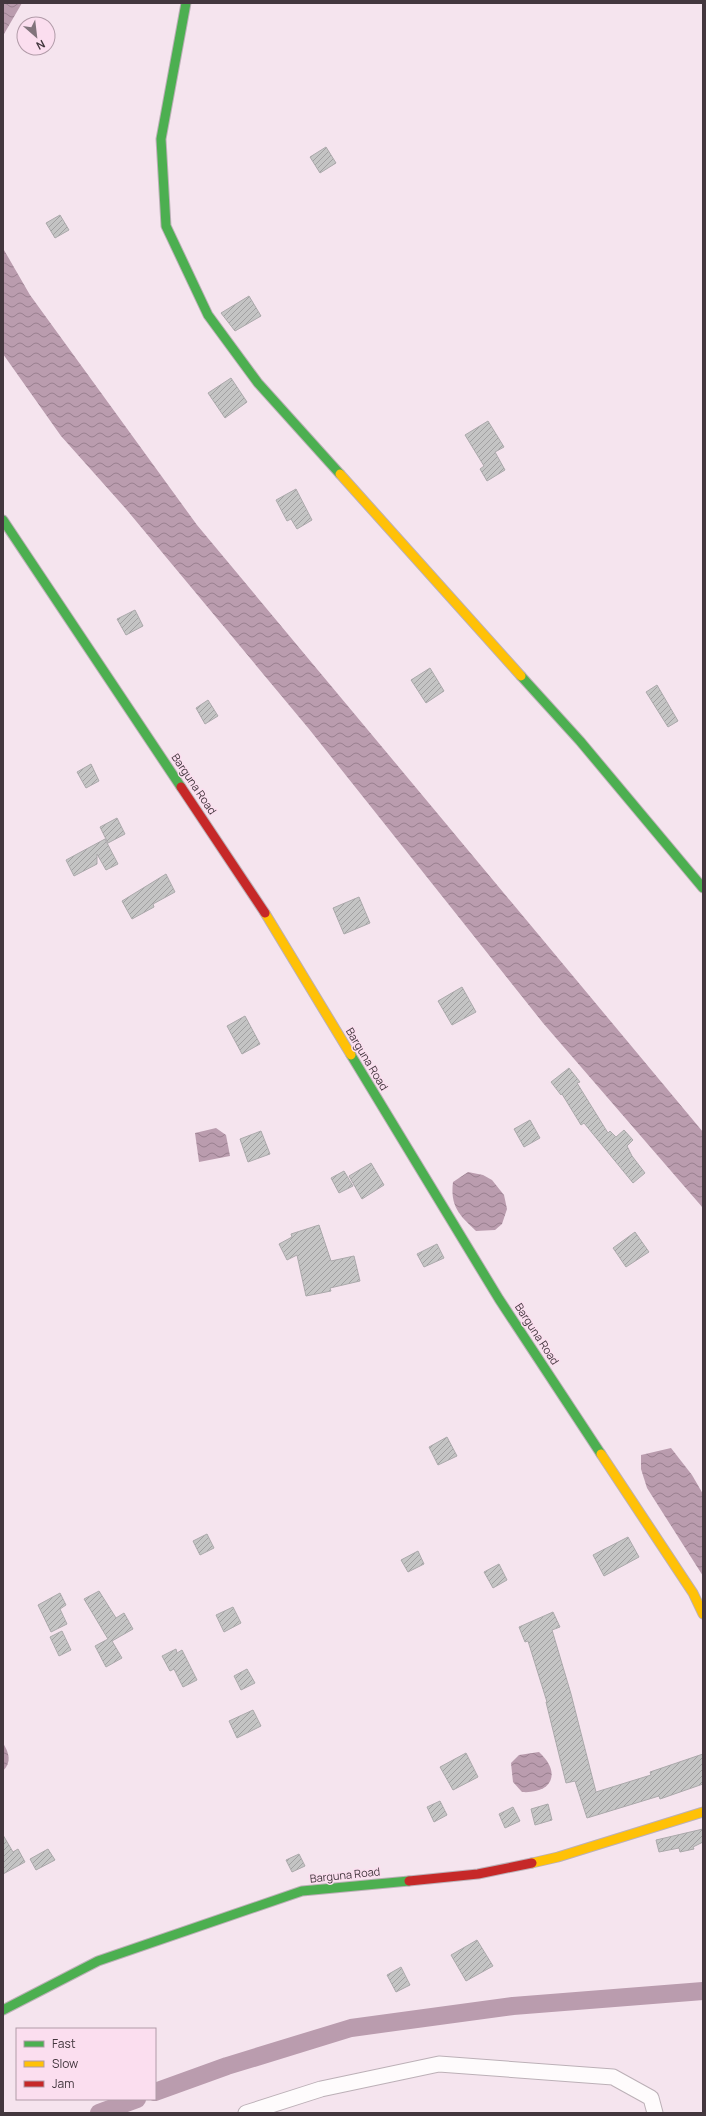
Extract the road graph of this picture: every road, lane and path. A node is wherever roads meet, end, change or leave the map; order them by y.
1 (186, 3) edge
2 (3, 520) edge
3 (703, 888) edge
4 (703, 1614) edge
5 (703, 1812) edge
6 (3, 2010) edge
7 (246, 2113) edge
8 (655, 2113) edge

1 - 3 main road
2 - 4 main road, Barguna Road
5 - 6 main road, Barguna Road
7 - 8 street

